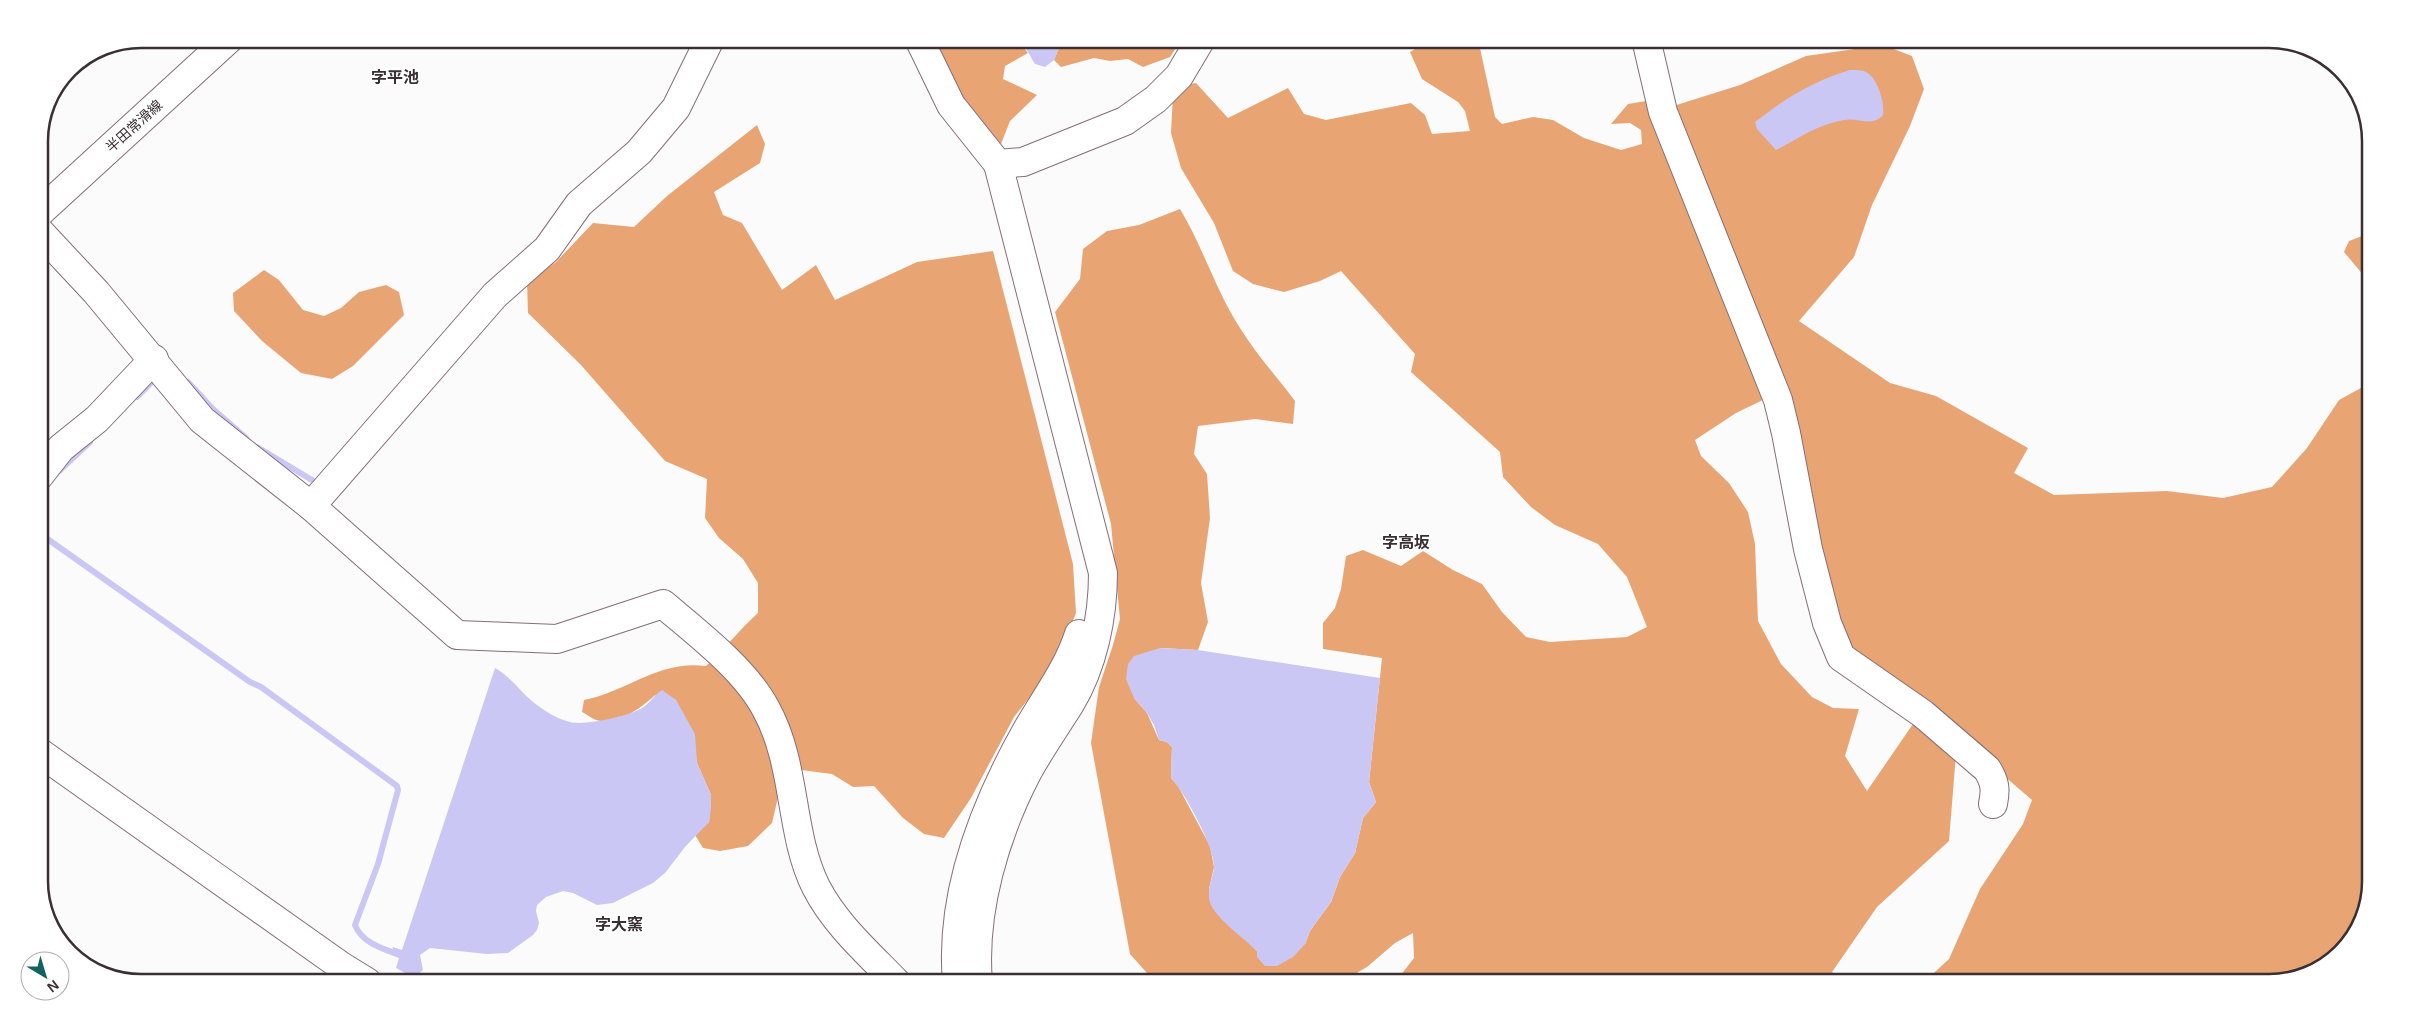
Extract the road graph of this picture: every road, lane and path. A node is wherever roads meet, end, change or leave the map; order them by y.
1 (219, 48) edge
2 (707, 48) edge
3 (923, 48) edge
4 (1196, 48) edge
5 (1648, 48) edge
6 (998, 164) junction
7 (48, 205) edge
8 (48, 241) edge
9 (154, 359) junction
10 (48, 465) edge
11 (311, 506) junction
12 (48, 758) edge
13 (1992, 804) dead end
14 (966, 971) edge
15 (354, 974) edge
16 (888, 974) edge

1 - 7 street, 半田常滑線
2 - 11 street
3 - 6 street
4 - 6 street
5 - 13 street
6 - 14 street
8 - 9 street
9 - 10 street
9 - 11 street
11 - 16 street
12 - 15 street

